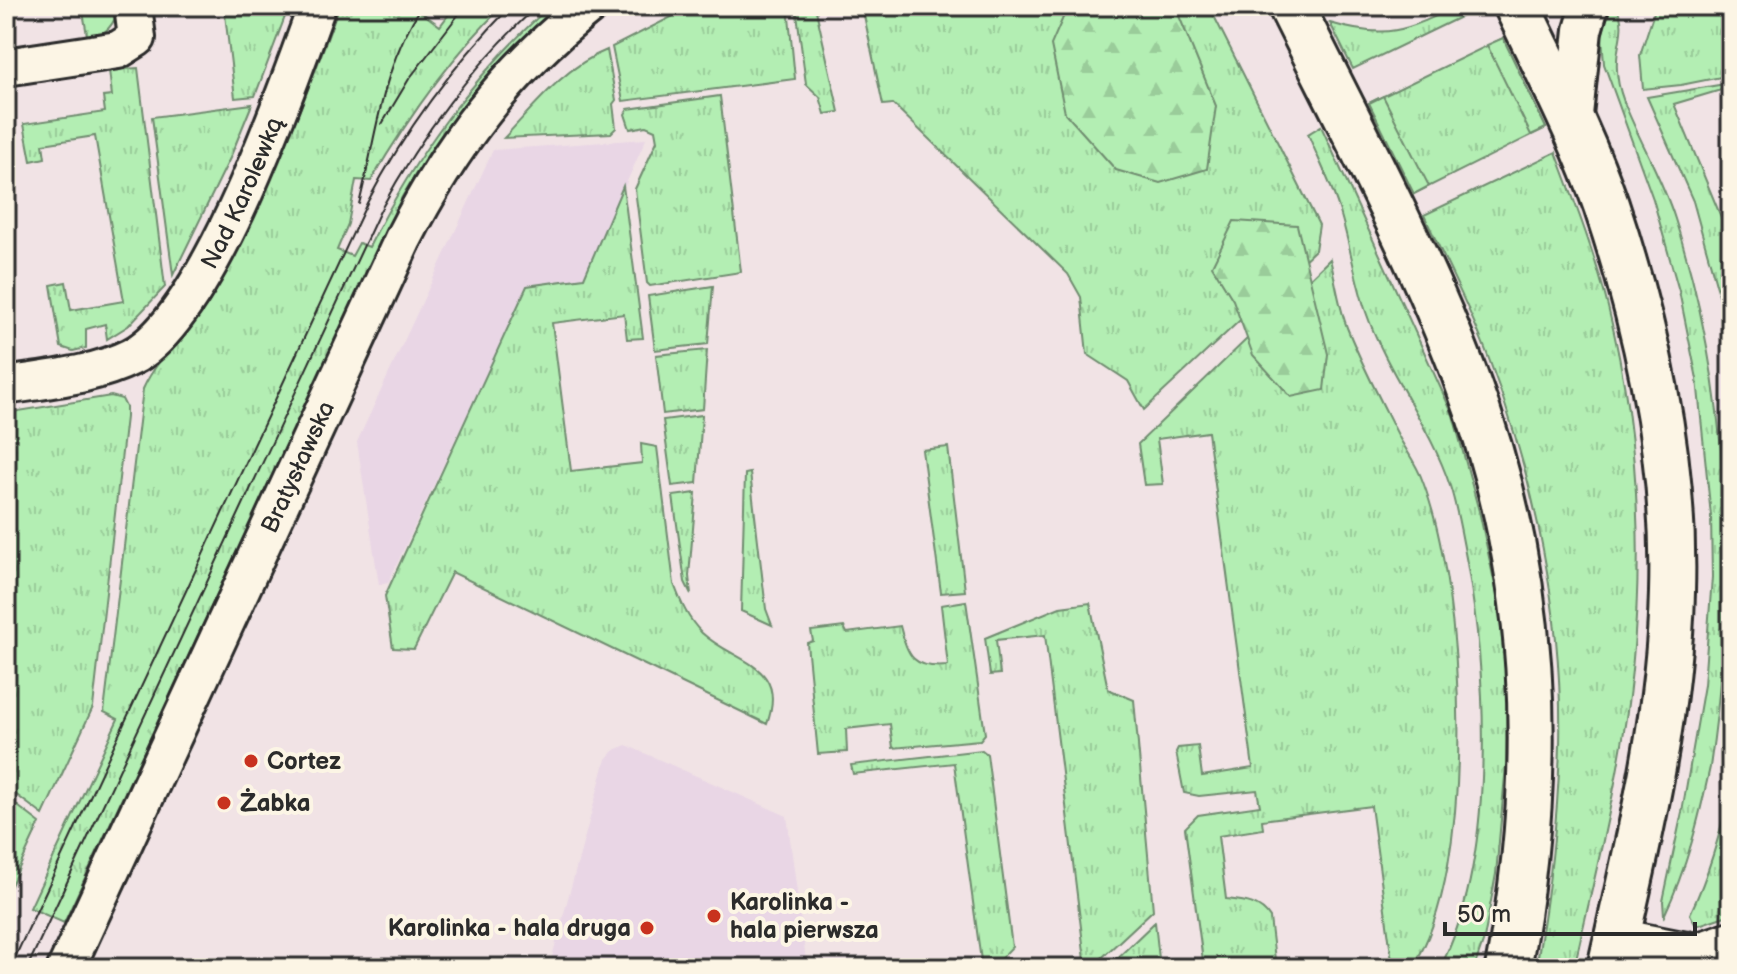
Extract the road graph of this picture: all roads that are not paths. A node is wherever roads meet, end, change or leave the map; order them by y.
1 (133, 6) edge
2 (317, 6) edge
3 (589, 6) edge
4 (1291, 6) edge
5 (1517, 6) edge
6 (1590, 6) edge
7 (6, 67) edge
8 (1573, 124) junction
9 (6, 386) edge
10 (1731, 940) edge
11 (1613, 952) edge
12 (66, 968) edge
13 (1508, 968) edge

1 - 7 street
2 - 9 street, Nad Karolewką
3 - 12 street, Bratysławska
4 - 13 main road
5 - 8 main road
6 - 8 street
8 - 11 main road
10 - 11 street

